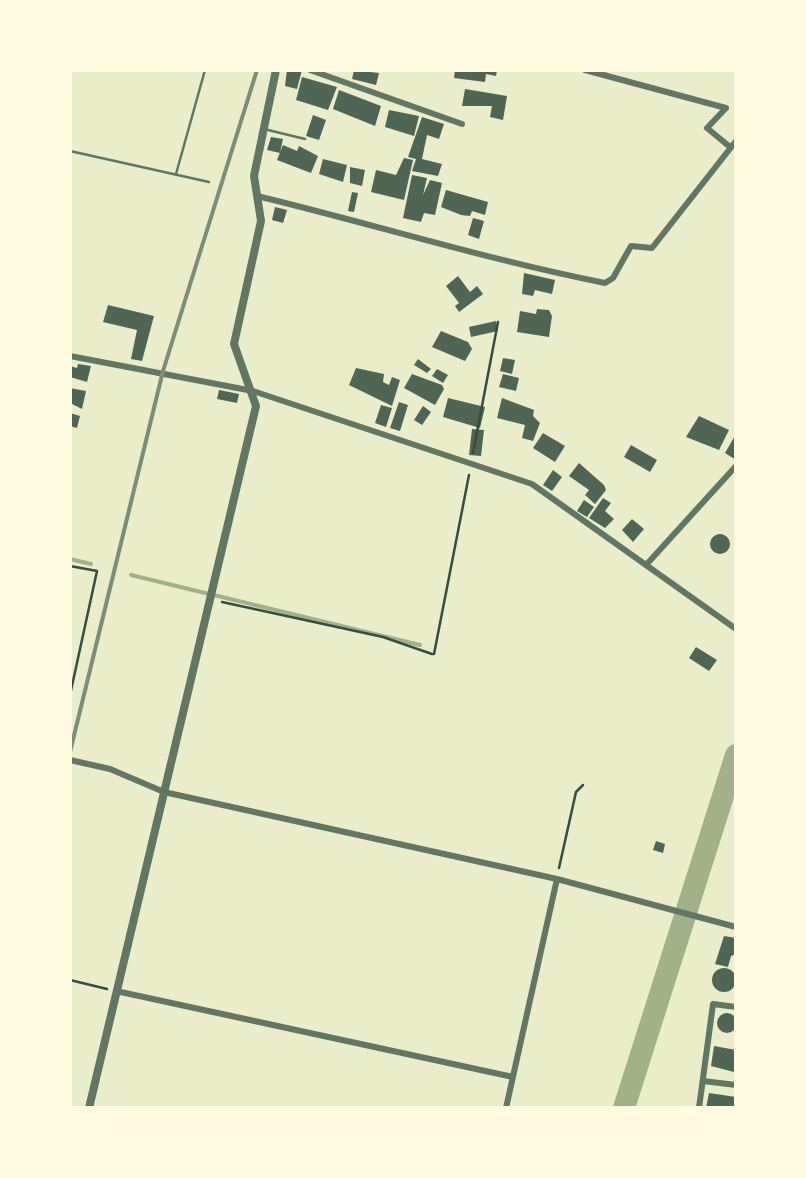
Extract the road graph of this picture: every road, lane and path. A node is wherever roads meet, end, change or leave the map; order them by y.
1 (205, 70) edge
2 (276, 70) edge
3 (310, 70) edge
4 (584, 70) edge
5 (462, 124) dead end
6 (262, 129) junction
7 (305, 139) dead end
8 (733, 144) edge
9 (70, 151) edge
10 (176, 174) junction
11 (209, 182) dead end
12 (257, 196) junction
13 (498, 322) dead end
14 (70, 356) edge
15 (253, 391) junction
16 (471, 465) junction
17 (736, 466) edge
18 (646, 565) junction
19 (70, 566) edge
20 (211, 600) junction
21 (736, 628) edge
22 (70, 695) edge
23 (70, 760) edge
24 (584, 785) dead end
25 (164, 792) junction
26 (557, 879) junction
27 (736, 927) edge
28 (70, 980) edge
29 (116, 991) junction
30 (736, 1007) edge
31 (513, 1078) junction
32 (703, 1081) junction
33 (736, 1086) edge
34 (89, 1108) edge
35 (506, 1108) edge
36 (699, 1108) edge

1 - 10 lane
2 - 6 street
3 - 5 street
4 - 8 street
6 - 7 lane
6 - 12 street
8 - 12 street
9 - 10 lane
10 - 11 lane
12 - 15 street
13 - 16 path
14 - 15 street
15 - 16 street
15 - 20 street
16 - 18 street
16 - 20 path
17 - 18 street
18 - 21 street
19 - 22 path
20 - 25 street
23 - 25 street
24 - 26 path
25 - 26 street
25 - 29 street
26 - 27 street
26 - 31 street
28 - 29 path
29 - 31 street
29 - 34 street
30 - 32 street
31 - 35 street
32 - 33 street
32 - 36 street

